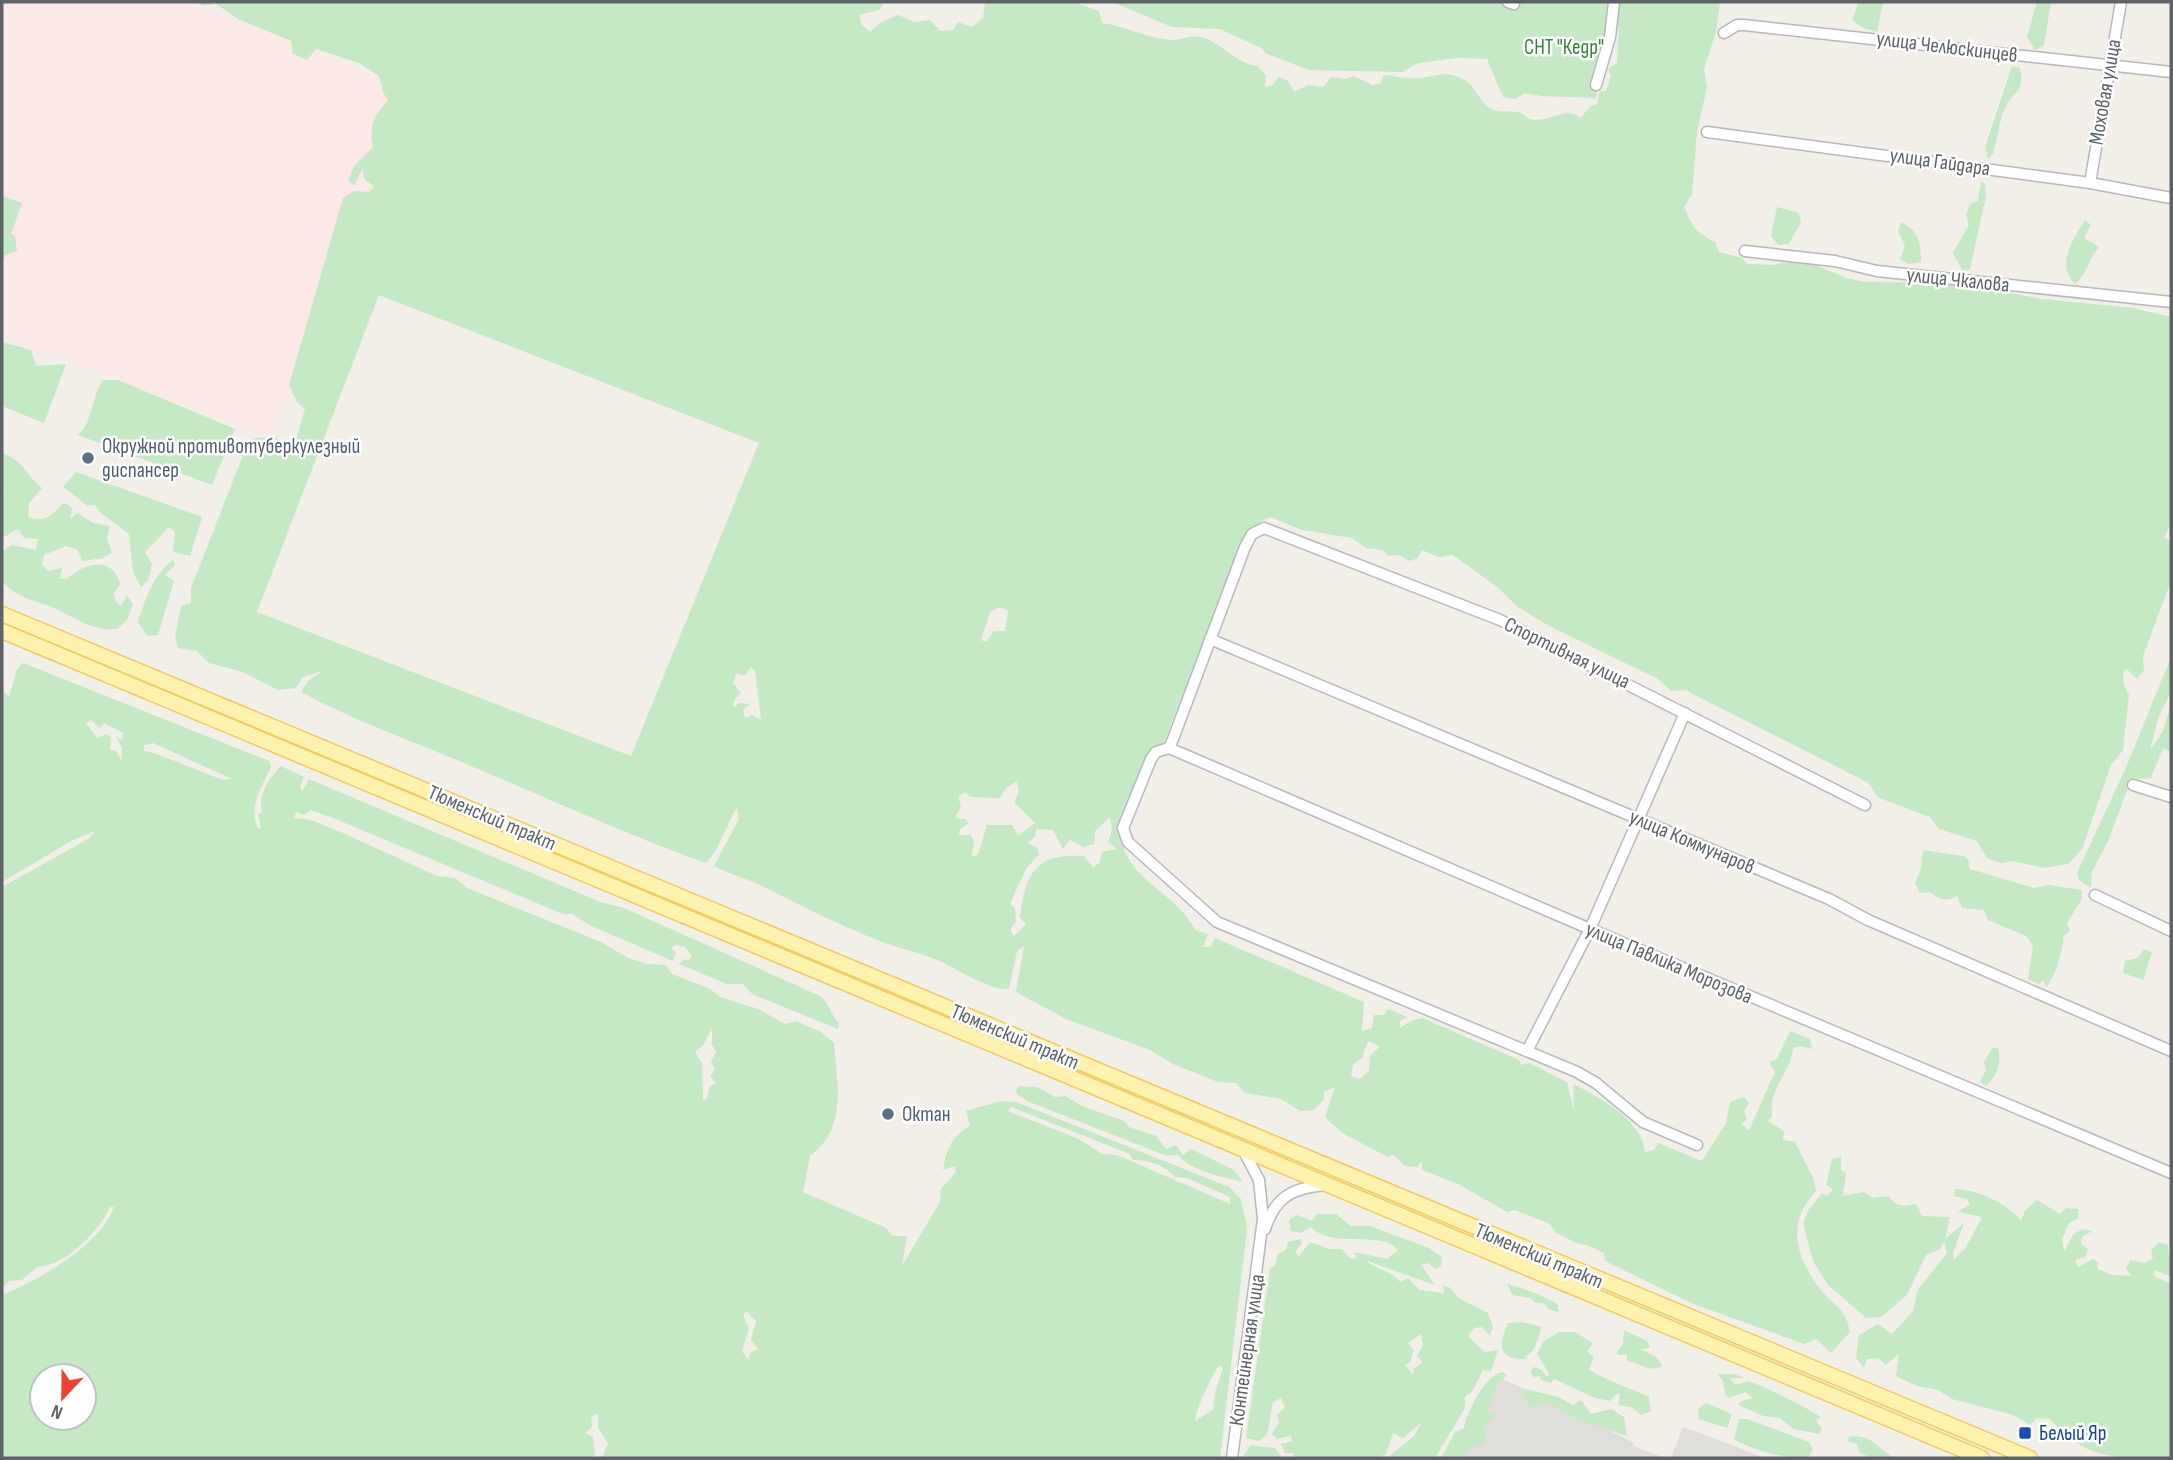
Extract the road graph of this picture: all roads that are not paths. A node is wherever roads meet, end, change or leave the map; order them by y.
1 (1614, 2) edge
2 (2122, 2) edge
3 (1724, 33) dead end
4 (2109, 65) junction
5 (2171, 72) edge
6 (1596, 85) dead end
7 (1707, 132) dead end
8 (2090, 183) junction
9 (2171, 198) edge
10 (1745, 250) dead end
11 (2171, 302) edge
12 (2, 614) edge
13 (2, 631) edge
14 (1210, 639) junction
15 (1685, 713) junction
16 (1169, 748) junction
17 (2133, 785) dead end
18 (2171, 797) edge
19 (1865, 805) dead end
20 (1637, 819) junction
21 (2095, 895) dead end
22 (1590, 929) junction
23 (2171, 931) edge
24 (1527, 1051) junction
25 (2171, 1051) edge
26 (1697, 1145) dead end
27 (1242, 1148) junction
28 (2171, 1173) edge
29 (1328, 1185) junction
30 (1262, 1242) junction
31 (1232, 1458) edge
32 (1982, 1458) edge
33 (2030, 1458) edge

1 - 6 street
2 - 4 street, Моховая улица
3 - 4 street, улица Челюскинцев
4 - 5 street, улица Челюскинцев
4 - 8 street, Моховая улица
7 - 8 street, улица Гайдара
8 - 9 street, улица Гайдара
10 - 11 street, улица Чкалова
12 - 33 main road, Тюменский тракт
13 - 27 main road, Тюменский тракт
14 - 15 street, Спортивная улица
14 - 16 street
14 - 20 street, улица Коммунаров
15 - 19 street, Спортивная улица
15 - 20 street
16 - 22 street, улица Павлика Морозова
16 - 24 street
17 - 18 street
20 - 22 street
20 - 25 street, улица Коммунаров
21 - 23 street
22 - 24 street
22 - 28 street, улица Павлика Морозова
24 - 26 street
27 - 29 main road, Тюменский тракт
27 - 30 street, Контейнерная улица
29 - 30 street, Контейнерная улица
29 - 32 main road, Тюменский тракт
30 - 31 street, Контейнерная улица

